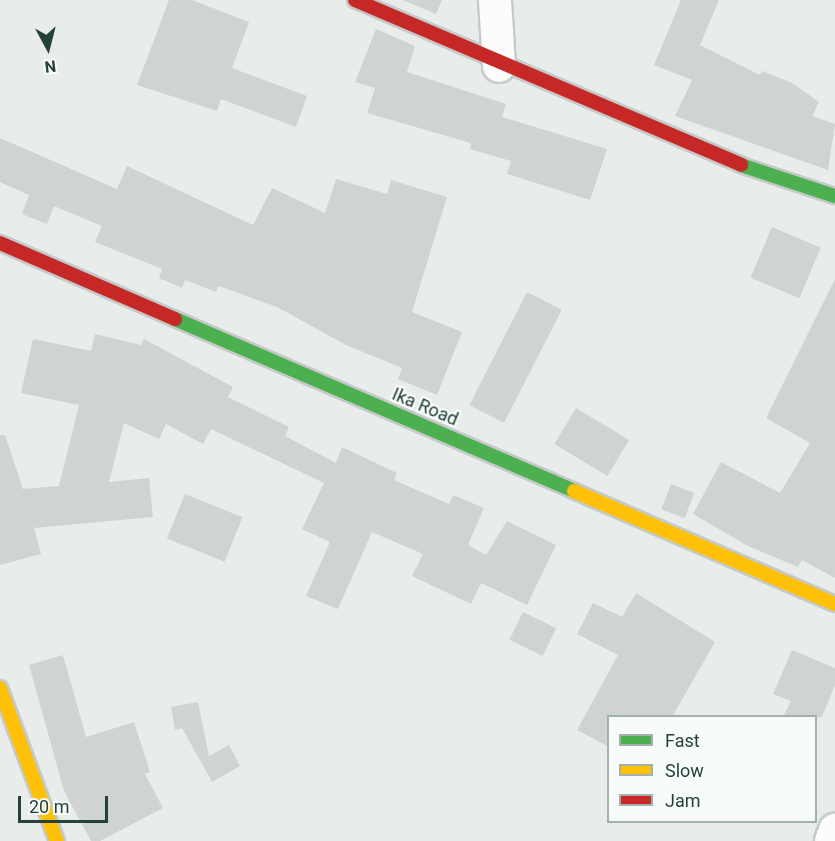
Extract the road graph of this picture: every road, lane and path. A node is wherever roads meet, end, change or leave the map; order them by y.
1 (355, 0) edge
2 (495, 0) edge
3 (499, 66) junction
4 (835, 196) edge
5 (0, 243) edge
6 (835, 604) edge
7 (0, 688) edge
8 (5, 720) edge
9 (835, 830) edge
10 (57, 841) edge
11 (831, 841) edge

1 - 3 street
2 - 3 street
3 - 4 street
5 - 6 street, Ika Road
7 - 8 street
8 - 10 street
9 - 11 street

